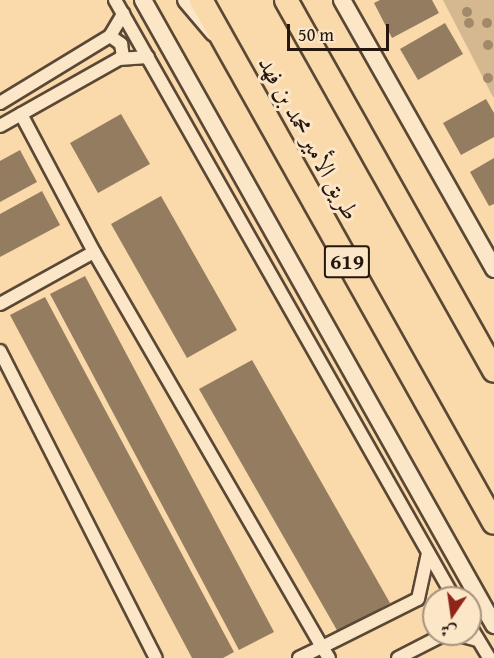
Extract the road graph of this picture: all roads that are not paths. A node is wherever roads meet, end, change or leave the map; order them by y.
1 (115, 0) edge
2 (143, 0) edge
3 (186, 0) edge
4 (201, 0) edge
5 (286, 0) edge
6 (342, 0) edge
7 (295, 11) edge
8 (123, 14) junction
9 (110, 36) junction
10 (225, 44) junction
11 (123, 57) junction
12 (148, 57) junction
13 (0, 103) edge
14 (21, 114) junction
15 (0, 126) edge
16 (94, 252) junction
17 (494, 269) edge
18 (0, 304) edge
19 (0, 351) edge
20 (494, 371) edge
21 (494, 523) edge
22 (428, 553) junction
23 (447, 586) edge
24 (494, 625) edge
25 (422, 646) edge
26 (322, 647) junction
27 (156, 658) edge
28 (299, 658) edge
29 (329, 658) edge
30 (398, 658) edge

1 - 8 street
2 - 24 main road
3 - 10 main road
4 - 10 highway, طريق الأمير محمد بن فهد / 619
5 - 7 highway, طريق الأمير محمد بن فهد
6 - 17 main road
7 - 20 highway, طريق الأمير محمد بن فهد
8 - 9 street
8 - 12 street
9 - 11 street
9 - 13 street
10 - 21 highway, طريق الأمير محمد بن فهد / 619
11 - 12 street
11 - 14 street
12 - 22 street
14 - 15 street
14 - 16 street
16 - 18 street
16 - 26 street
19 - 27 street
22 - 23 street
22 - 26 street
25 - 30 street
26 - 28 street
26 - 29 street

